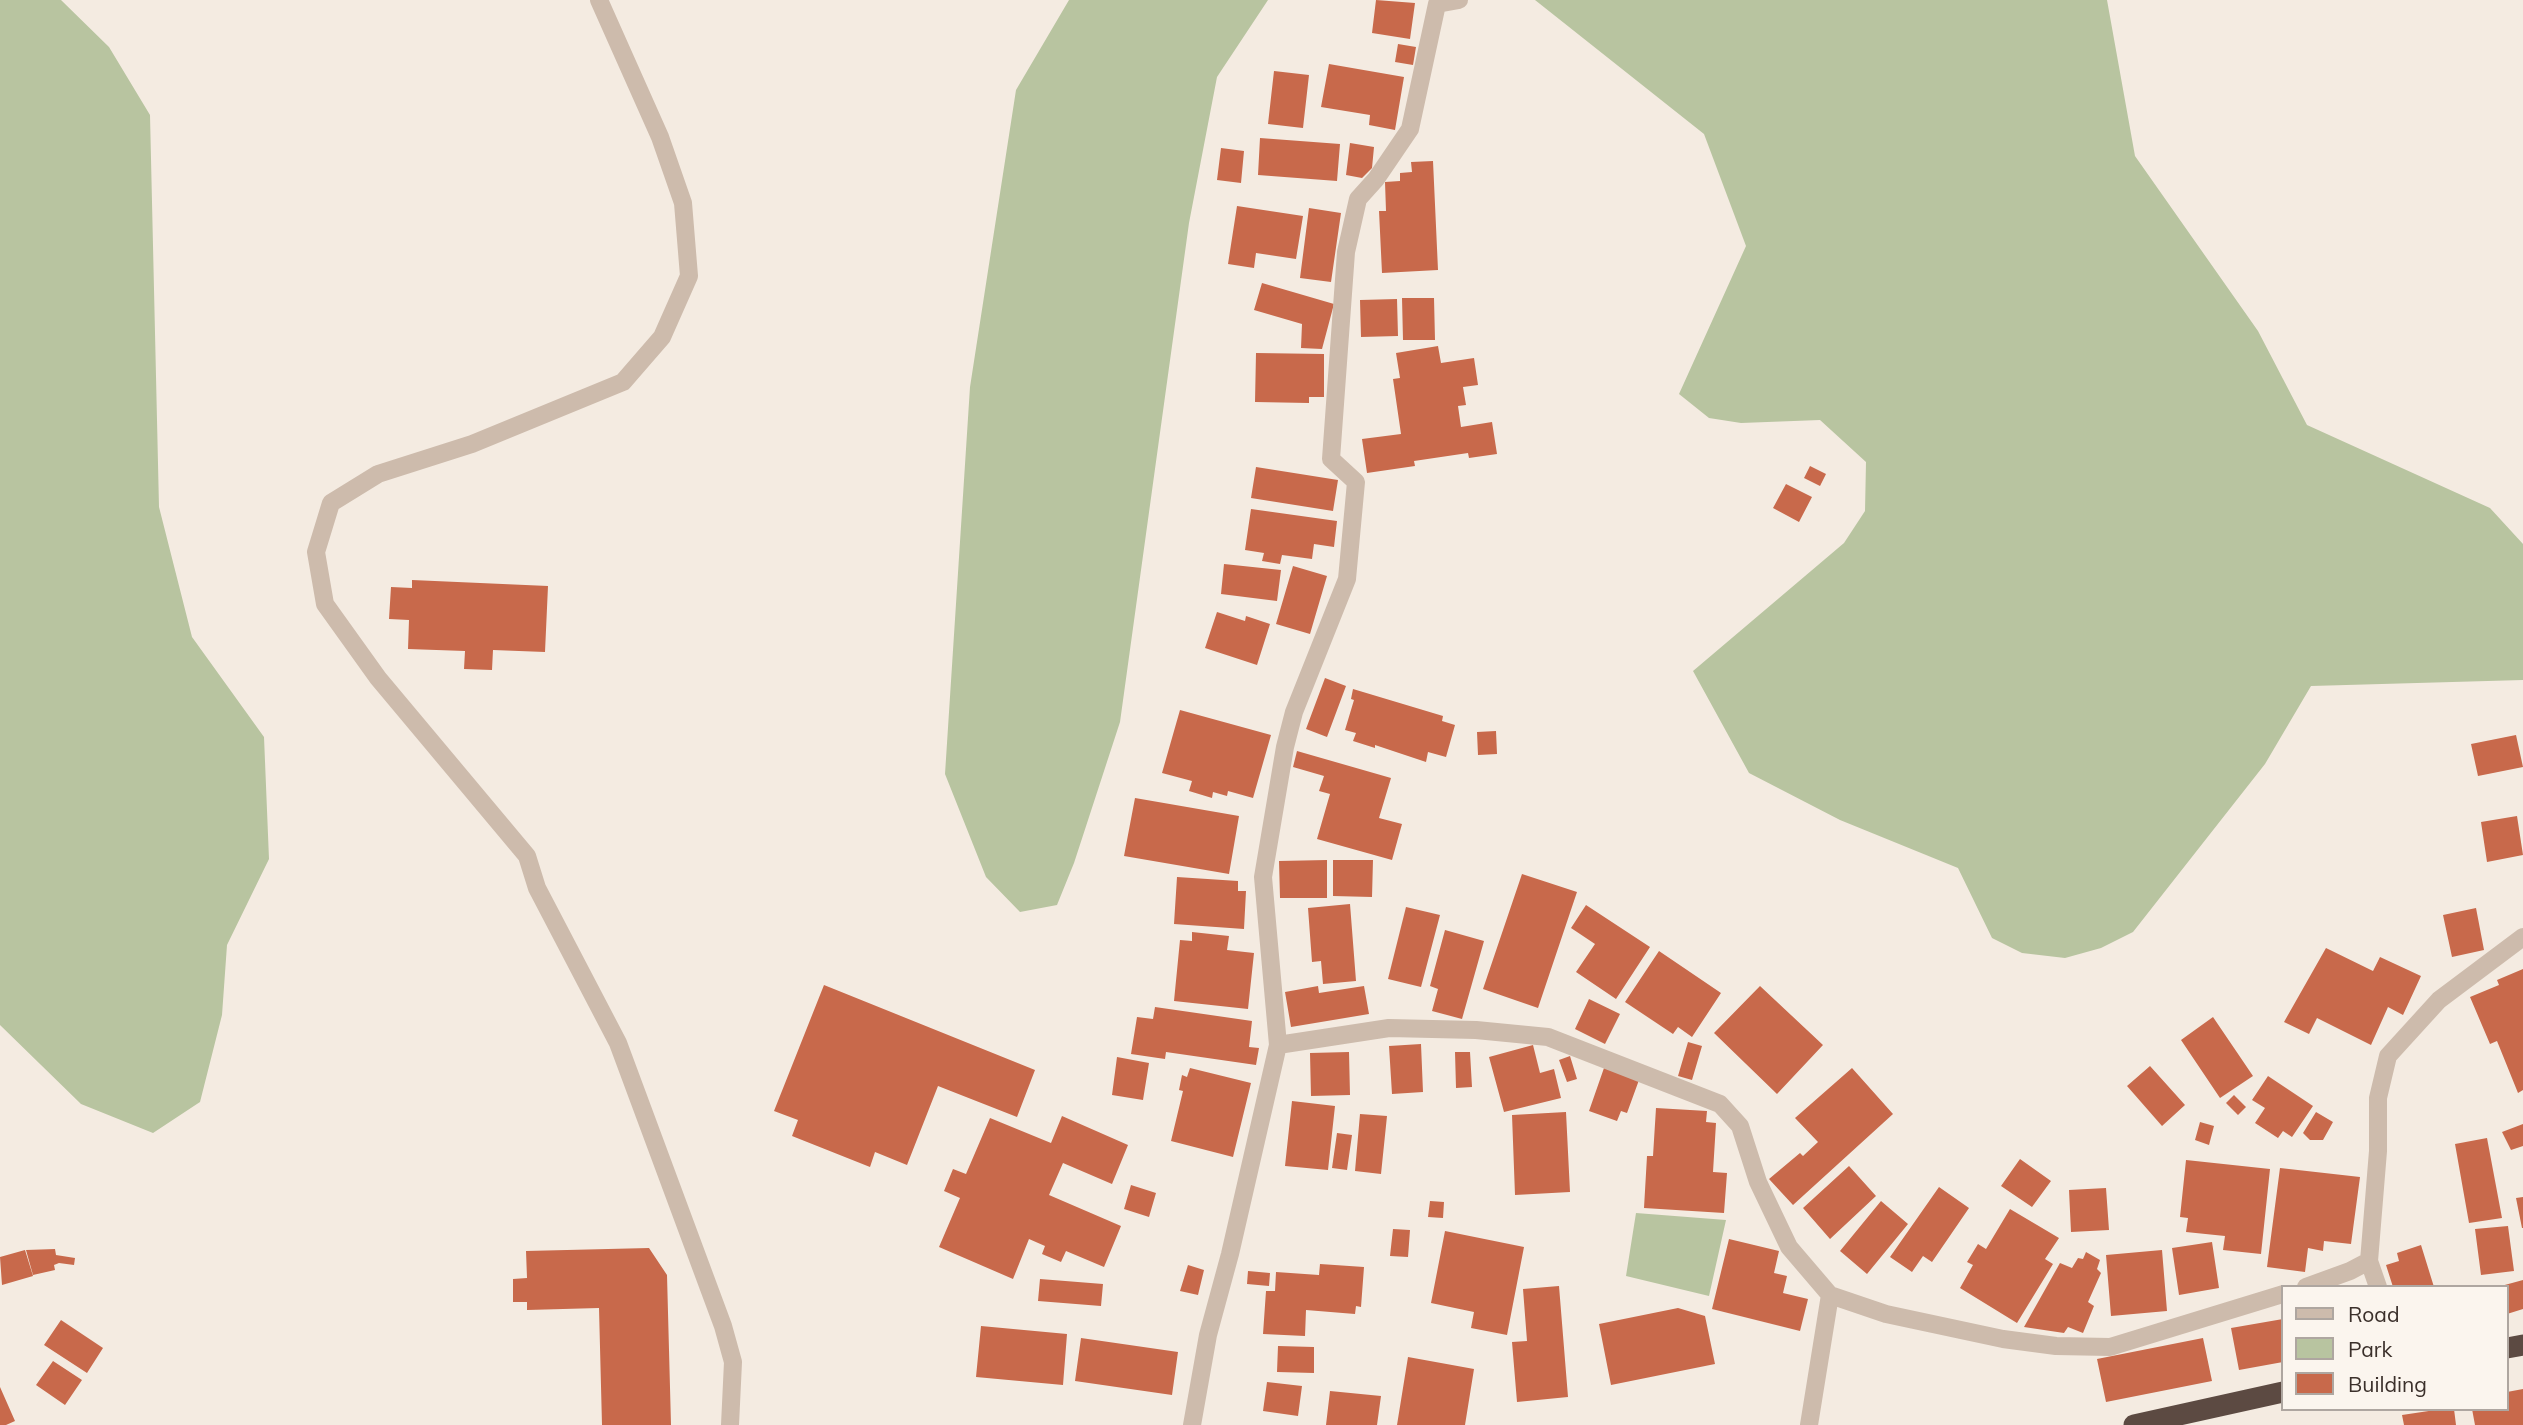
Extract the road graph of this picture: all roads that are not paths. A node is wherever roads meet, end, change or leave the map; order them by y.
1 (599, 0) edge
2 (1459, 0) edge
3 (2523, 937) edge
4 (1278, 1045) junction
5 (2369, 1261) junction
6 (2312, 1285) edge
7 (2377, 1285) edge
8 (2282, 1294) edge
9 (1830, 1295) junction
10 (2282, 1392) edge
11 (730, 1425) edge
12 (1192, 1425) edge
13 (1809, 1425) edge
14 (2134, 1425) edge

1 - 11 street
2 - 4 street
3 - 5 street
4 - 9 street
4 - 12 street
5 - 6 street
5 - 7 street
8 - 9 street
9 - 13 street
10 - 14 highway

